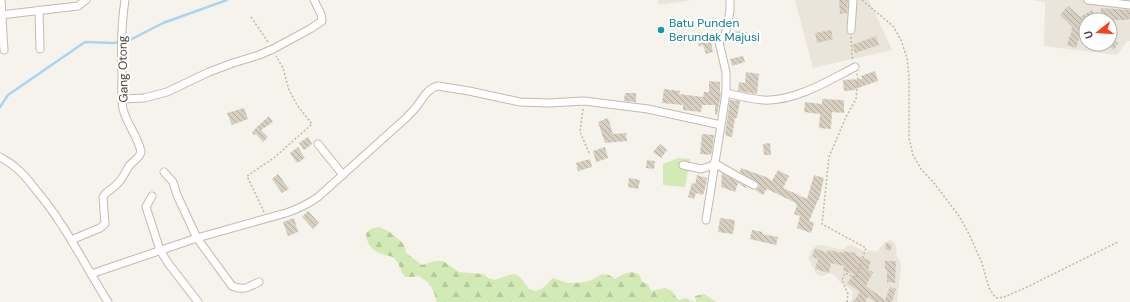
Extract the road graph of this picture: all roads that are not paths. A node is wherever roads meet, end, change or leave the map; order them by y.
1 (1, 0) edge
2 (86, 0) edge
3 (125, 0) edge
4 (314, 0) edge
5 (730, 0) edge
6 (852, 0) edge
7 (1088, 0) edge
8 (1130, 5) edge
9 (39, 10) junction
10 (1, 15) edge
11 (852, 30) road end
12 (40, 49) dead end
13 (4, 50) dead end
14 (855, 67) road end
15 (726, 93) junction
16 (122, 99) junction
17 (721, 125) junction
18 (318, 144) dead end
19 (0, 157) edge
20 (714, 164) junction
21 (683, 165) dead end
22 (164, 172) dead end
23 (343, 175) junction
24 (754, 185) dead end
25 (152, 196) dead end
26 (706, 220) dead end
27 (197, 238) junction
28 (71, 240) junction
29 (160, 250) junction
30 (91, 274) junction
31 (259, 282) dead end
32 (108, 302) edge
33 (198, 302) edge

1 - 10 street
2 - 9 street
3 - 16 street, Gang Otong
4 - 16 street
5 - 15 street
6 - 11 street
7 - 8 street
9 - 10 street
9 - 12 street
10 - 13 street
14 - 15 street
15 - 17 street
16 - 28 street, Gang Otong
17 - 20 street
17 - 23 street
18 - 23 street
19 - 28 street
20 - 21 street
20 - 24 street
20 - 26 street
22 - 27 street
23 - 27 street
25 - 29 street
27 - 29 street
27 - 31 street
28 - 30 street
29 - 30 street
29 - 33 street
30 - 32 street

